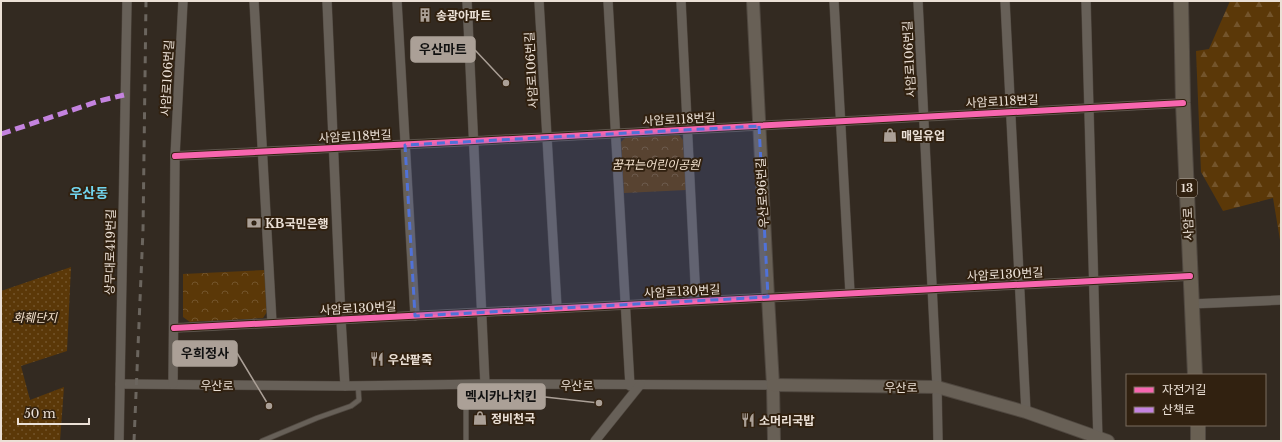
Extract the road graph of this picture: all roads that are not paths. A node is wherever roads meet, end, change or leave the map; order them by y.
1 (127, 1) edge
2 (184, 1) edge
3 (254, 1) edge
4 (327, 1) edge
5 (397, 1) edge
6 (467, 1) edge
7 (539, 1) edge
8 (608, 1) edge
9 (681, 1) edge
10 (753, 1) edge
11 (834, 1) edge
12 (918, 1) edge
13 (1005, 1) edge
14 (1086, 1) edge
15 (1181, 1) edge
16 (1183, 103) junction
17 (1089, 108) junction
18 (1012, 112) junction
19 (924, 117) junction
20 (840, 121) junction
21 (759, 126) junction
22 (688, 129) junction
23 (616, 133) junction
24 (546, 137) junction
25 (474, 141) junction
26 (405, 145) junction
27 (334, 148) junction
28 (262, 151) junction
29 (175, 156) junction
30 (1190, 276) junction
31 (1094, 281) junction
32 (1020, 284) junction
33 (932, 289) junction
34 (850, 293) junction
35 (768, 297) junction
36 (1281, 300) edge
37 (696, 301) junction
38 (1191, 304) junction
39 (625, 305) junction
40 (556, 308) junction
41 (482, 312) junction
42 (415, 316) junction
43 (341, 320) junction
44 (272, 323) junction
45 (174, 328) junction
46 (1195, 374) edge
47 (120, 384) junction
48 (173, 384) junction
49 (466, 384) junction
50 (485, 384) junction
51 (358, 385) junction
52 (345, 386) junction
53 (630, 386) junction
54 (640, 386) junction
55 (774, 386) junction
56 (937, 387) junction
57 (1026, 412) junction
58 (1198, 426) edge
59 (1102, 440) edge
60 (119, 441) edge
61 (262, 441) edge
62 (466, 441) edge
63 (595, 441) edge
64 (774, 441) edge
65 (938, 441) edge
66 (1198, 441) edge

1 - 47 street, 상무대로419번길
2 - 29 street, 사암로106번길
3 - 28 street
4 - 27 street
5 - 26 street
6 - 25 street
7 - 24 street, 사암로106번길
8 - 23 street
9 - 22 street
10 - 21 street, 우산로96번길
11 - 20 street
12 - 19 street, 사암로106번길
13 - 18 street
14 - 17 street
15 - 16 main road, 사암로 / 13
16 - 17 street, 사암로118번길
16 - 30 main road, 사암로 / 13
17 - 18 street, 사암로118번길
17 - 31 street
18 - 19 street, 사암로118번길
18 - 32 street, 사암로118번길
19 - 20 street, 사암로118번길
19 - 33 street
20 - 21 street, 사암로118번길
20 - 34 street
21 - 22 street, 사암로118번길
21 - 35 street, 우산로96번길
22 - 23 street, 사암로118번길
22 - 37 street, 사암로118번길
23 - 24 street, 사암로118번길
23 - 39 street
24 - 25 street, 사암로118번길
24 - 40 street
25 - 26 street, 사암로118번길
25 - 41 street
26 - 27 street, 사암로118번길
26 - 42 street, 사암로118번길
27 - 28 street, 사암로118번길
27 - 43 street, 사암로118번길
28 - 29 street, 사암로118번길
28 - 44 street
29 - 45 street, 사암로106번길
30 - 31 street, 사암로130번길
30 - 38 main road, 사암로 / 13
31 - 32 street, 사암로130번길
31 - 59 street, 우산로
32 - 33 street, 사암로130번길
32 - 57 street
33 - 34 street, 사암로130번길
33 - 56 street
34 - 35 street, 사암로130번길
35 - 37 street, 사암로130번길
35 - 55 street, 우산로96번길
36 - 38 street
37 - 39 street, 사암로130번길
38 - 46 main road, 사암로 / 13
39 - 40 street, 사암로130번길
39 - 53 street
40 - 41 street, 사암로130번길
41 - 42 street, 사암로130번길
41 - 50 street
42 - 43 street, 사암로130번길
43 - 44 street, 사암로130번길
43 - 52 street, 사암로118번길
44 - 45 street, 사암로130번길
45 - 48 street, 사암로106번길
47 - 48 street, 우산로
47 - 60 street, 상무대로419번길
48 - 52 street, 우산로
49 - 50 street, 우산로
49 - 51 street, 우산로
49 - 62 lane
50 - 53 street, 우산로
51 - 52 street, 우산로
51 - 61 lane
53 - 54 street, 우산로
54 - 55 street, 우산로
54 - 63 street
55 - 56 street, 우산로
55 - 64 street, 우산로96번길
56 - 57 street, 우산로
56 - 65 street
57 - 59 street, 우산로
58 - 66 main road

